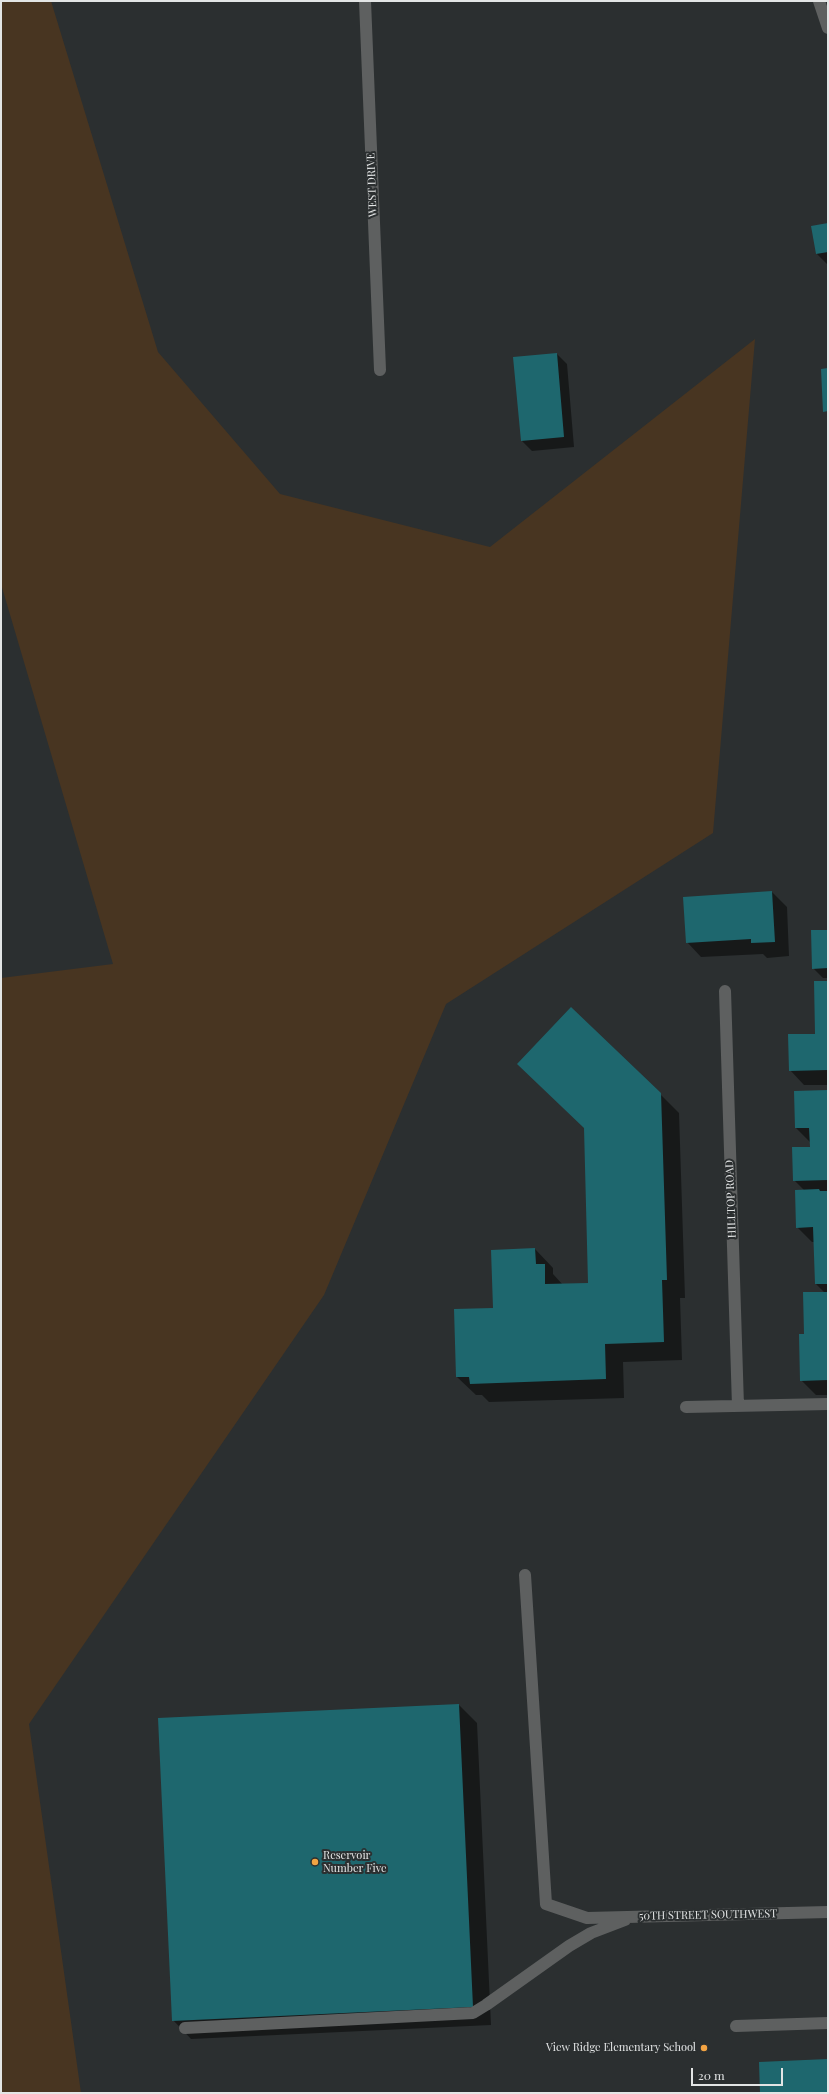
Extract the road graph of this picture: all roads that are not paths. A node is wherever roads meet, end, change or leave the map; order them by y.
1 (365, 1) edge
2 (819, 1) edge
3 (828, 28) edge
4 (380, 370) dead end
5 (725, 991) dead end
6 (828, 1404) edge
7 (738, 1406) junction
8 (686, 1407) dead end
9 (525, 1575) dead end
10 (828, 1912) edge
11 (633, 1916) junction
12 (828, 2023) edge
13 (736, 2026) dead end
14 (185, 2028) dead end

1 - 4 street, WEST DRIVE
2 - 3 street
5 - 7 street, HILLTOP ROAD
6 - 7 street
7 - 8 street
9 - 11 street, 50TH STREET SOUTHWEST
10 - 11 street, 50TH STREET SOUTHWEST
11 - 14 street
12 - 13 street

